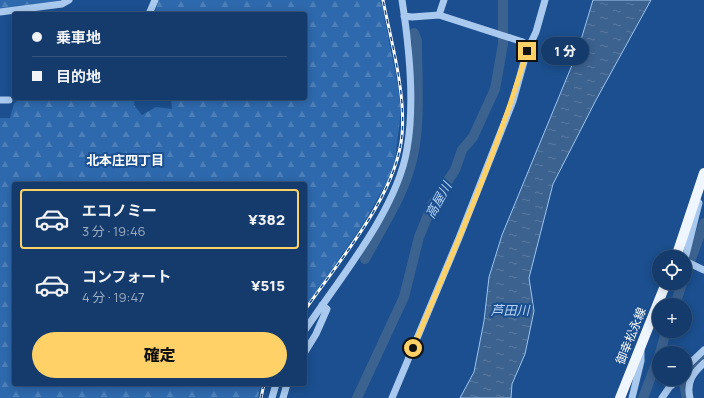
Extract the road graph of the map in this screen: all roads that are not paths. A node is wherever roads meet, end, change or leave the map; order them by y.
1 (69, 0) edge
2 (155, 0) edge
3 (402, 0) edge
4 (444, 0) edge
5 (545, 0) edge
6 (0, 12) edge
7 (150, 12) edge
8 (404, 16) junction
9 (442, 16) junction
10 (527, 51) junction
11 (0, 100) edge
12 (9, 100) dead end
13 (704, 173) edge
14 (696, 197) junction
15 (678, 250) edge
16 (689, 250) edge
17 (692, 264) edge
18 (704, 270) edge
19 (663, 290) edge
20 (322, 305) junction
21 (307, 327) edge
22 (641, 344) junction
23 (307, 349) edge
24 (704, 350) edge
25 (692, 361) edge
26 (704, 363) edge
27 (275, 386) edge
28 (287, 386) edge
29 (670, 386) edge
30 (272, 398) edge
31 (284, 398) edge
32 (392, 398) edge
33 (620, 398) edge
34 (632, 398) edge
35 (662, 398) edge
36 (690, 398) edge

1 - 6 street
2 - 7 street
3 - 8 street
4 - 9 street
5 - 10 street
8 - 9 street
8 - 20 street
9 - 10 street
10 - 32 street
11 - 12 street
13 - 14 main road
14 - 15 main road
14 - 16 street
17 - 18 street
19 - 22 main road, 御幸松永線
20 - 21 street
20 - 23 street
22 - 33 main road, 御幸松永線
22 - 34 street
24 - 25 street
26 - 36 street
27 - 30 street
28 - 31 street
29 - 35 street

